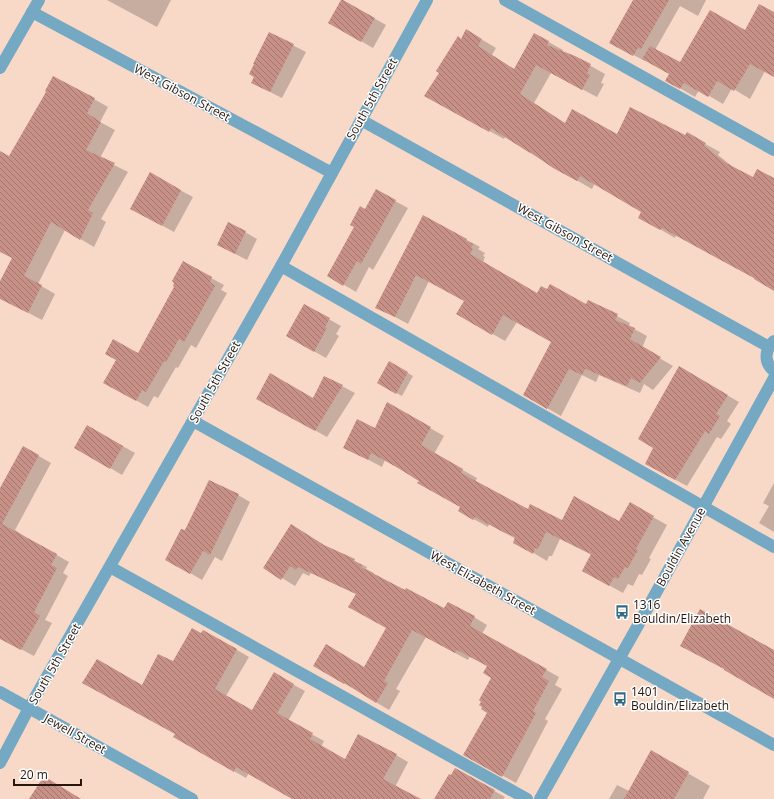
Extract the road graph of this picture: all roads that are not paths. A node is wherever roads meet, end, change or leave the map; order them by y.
1 (39, 0) edge
2 (427, 0) edge
3 (504, 0) edge
4 (32, 12) junction
5 (0, 68) edge
6 (361, 120) junction
7 (774, 150) edge
8 (332, 174) junction
9 (281, 266) junction
10 (772, 344) edge
11 (774, 371) edge
12 (774, 378) edge
13 (193, 421) junction
14 (703, 507) junction
15 (774, 547) edge
16 (110, 567) junction
17 (619, 659) junction
18 (0, 692) edge
19 (29, 708) junction
20 (774, 745) edge
21 (0, 763) edge
22 (192, 799) edge
23 (527, 799) edge
24 (540, 799) edge

1 - 4 street
2 - 6 street, South 5th Street
3 - 7 street
4 - 5 street
4 - 8 street, West Gibson Street
6 - 8 street, South 5th Street
6 - 10 street, West Gibson Street
8 - 9 street, South 5th Street
9 - 13 street, South 5th Street
9 - 14 street
10 - 11 street
12 - 14 street, Bouldin Avenue
13 - 16 street, South 5th Street
13 - 17 street, West Elizabeth Street
14 - 15 street
14 - 17 street, Bouldin Avenue
16 - 19 street, South 5th Street
16 - 23 street
17 - 20 street, West Elizabeth Street
17 - 24 street, Bouldin Avenue
18 - 19 street, Jewell Street
19 - 21 street, South 5th Street
19 - 22 street, Jewell Street

